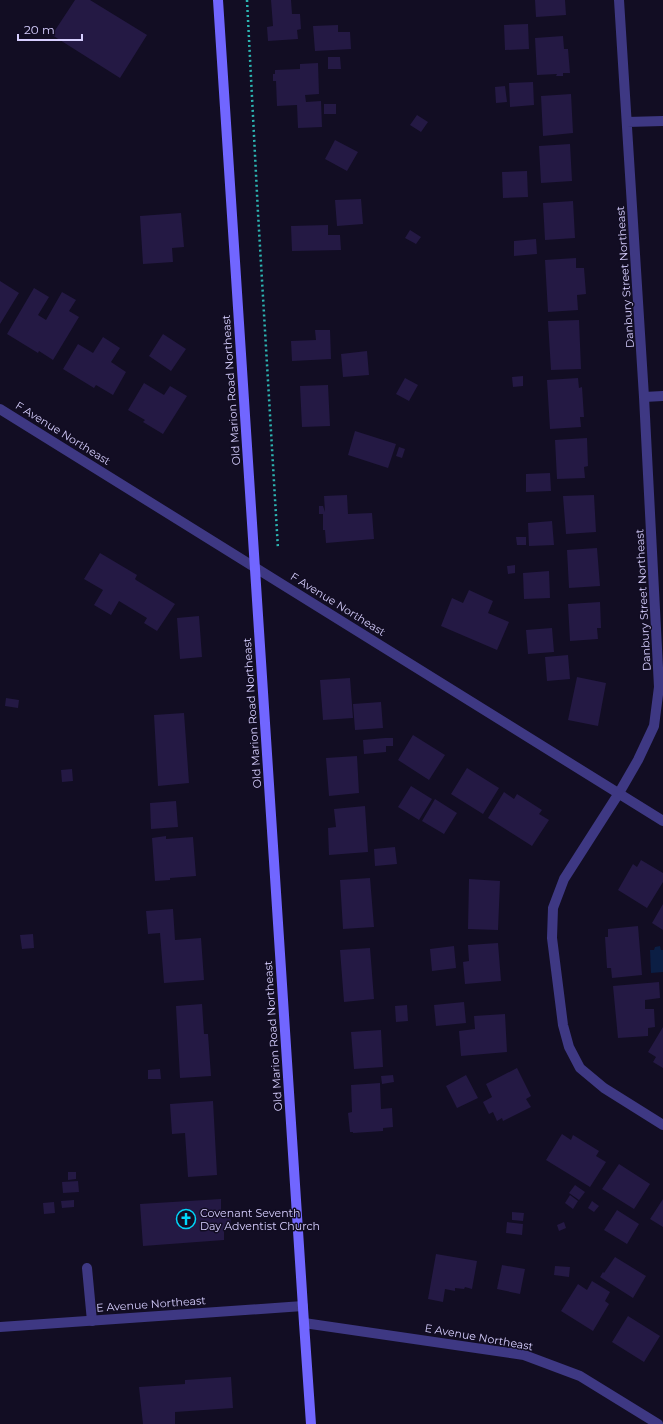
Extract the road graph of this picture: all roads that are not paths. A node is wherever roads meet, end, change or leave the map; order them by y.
1 (218, 0) edge
2 (619, 0) edge
3 (663, 121) edge
4 (627, 122) junction
5 (663, 396) edge
6 (644, 397) junction
7 (0, 409) edge
8 (254, 566) junction
9 (619, 793) junction
10 (663, 821) edge
11 (663, 1125) edge
12 (87, 1268) dead end
13 (303, 1306) junction
14 (92, 1320) junction
15 (304, 1323) junction
16 (0, 1327) edge
17 (311, 1424) edge
18 (658, 1424) edge

1 - 8 main road, Old Marion Road Northeast
2 - 4 street, Danbury Street Northeast
3 - 4 street
4 - 6 street, Danbury Street Northeast
5 - 6 street
6 - 9 street, Danbury Street Northeast
7 - 8 street, F Avenue Northeast
8 - 9 street, F Avenue Northeast
8 - 13 main road, Old Marion Road Northeast
9 - 10 street, F Avenue Northeast
9 - 11 street, Danbury Street Northeast
12 - 14 street
13 - 14 street, E Avenue Northeast
13 - 15 main road, Old Marion Road Northeast
14 - 16 street, E Avenue Northeast
15 - 17 main road, Old Marion Road Northeast
15 - 18 street, E Avenue Northeast

